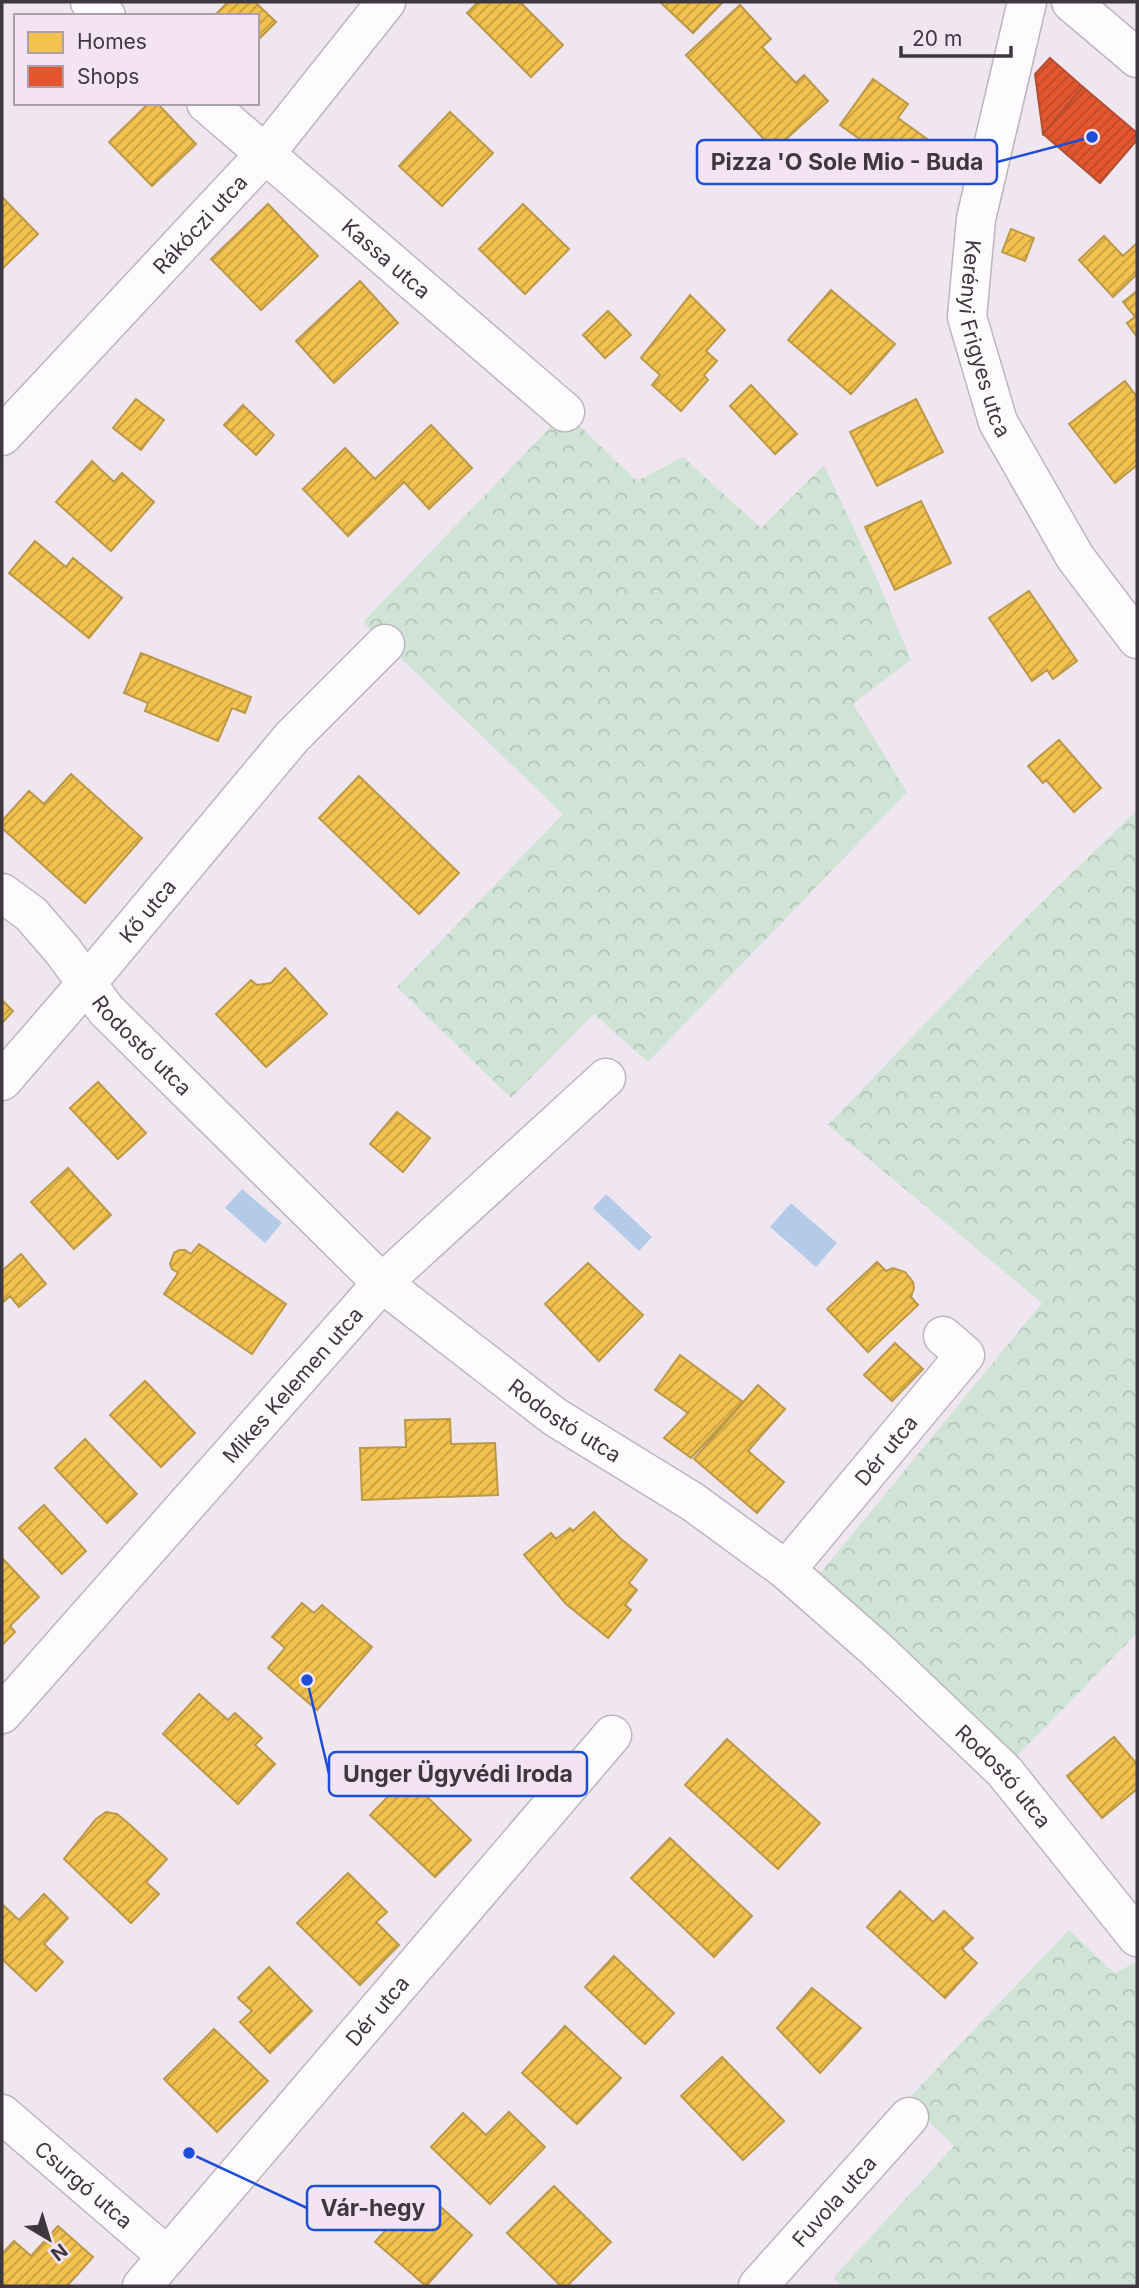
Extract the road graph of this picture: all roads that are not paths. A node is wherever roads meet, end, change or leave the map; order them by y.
1 (90, 2) edge
2 (386, 2) edge
3 (1027, 2) edge
4 (1071, 2) edge
5 (104, 14) edge
6 (1137, 58) edge
7 (208, 105) edge
8 (265, 154) junction
9 (565, 412) dead end
10 (2, 436) edge
11 (1137, 639) edge
12 (385, 643) dead end
13 (2, 893) edge
14 (86, 984) junction
15 (606, 1078) dead end
16 (2, 1081) edge
17 (382, 1283) junction
18 (943, 1336) dead end
19 (786, 1570) junction
20 (2, 1714) edge
21 (612, 1735) dead end
22 (1137, 1937) edge
23 (2, 2114) edge
24 (909, 2117) dead end
25 (167, 2256) junction
26 (142, 2286) edge
27 (758, 2286) edge

1 - 5 street
2 - 8 street, Rákóczi utca
3 - 11 street, Kerényi Frigyes utca
4 - 6 street
7 - 8 street, Kassa utca
8 - 9 street, Kassa utca
8 - 10 street, Rákóczi utca
12 - 14 street, Kő utca
13 - 14 street, Rodostó utca
14 - 16 street, Kő utca
14 - 17 street, Rodostó utca
15 - 17 street, Mikes Kelemen utca
17 - 19 street, Rodostó utca
17 - 20 street, Mikes Kelemen utca
18 - 19 street, Dér utca
19 - 22 street, Rodostó utca
21 - 25 street, Dér utca
23 - 25 street, Csurgó utca
24 - 27 street, Fuvola utca
25 - 26 street, Dér utca

